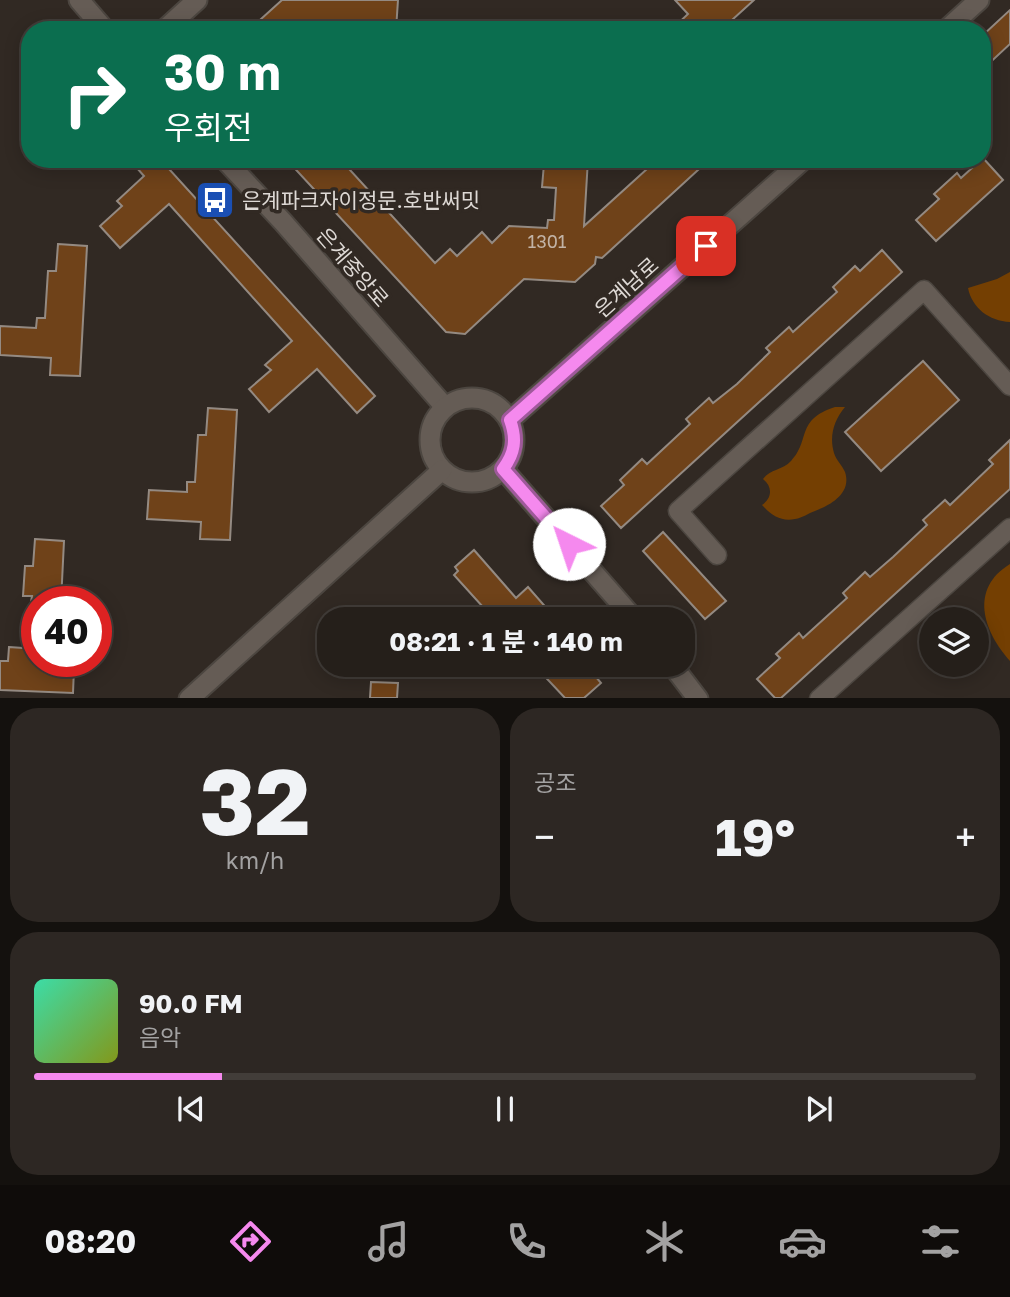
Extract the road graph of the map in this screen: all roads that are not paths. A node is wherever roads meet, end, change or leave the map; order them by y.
1 (79, 0) edge
2 (197, 0) edge
3 (979, 0) edge
4 (97, 21) edge
5 (174, 21) edge
6 (956, 21) edge
7 (233, 168) edge
8 (794, 168) edge
9 (1010, 386) edge
10 (445, 407) junction
11 (510, 420) junction
12 (503, 469) junction
13 (442, 470) junction
14 (1010, 528) edge
15 (717, 555) dead end
16 (624, 607) edge
17 (681, 677) edge
18 (189, 698) edge
19 (698, 698) edge
20 (819, 698) edge

1 - 4 street
2 - 5 street
3 - 6 street
7 - 10 street, 은계중앙로
8 - 11 street, 은계남로
9 - 15 street
10 - 11 street
10 - 13 street
11 - 12 street
12 - 13 street
12 - 16 street
13 - 18 street
14 - 20 street
17 - 19 street

